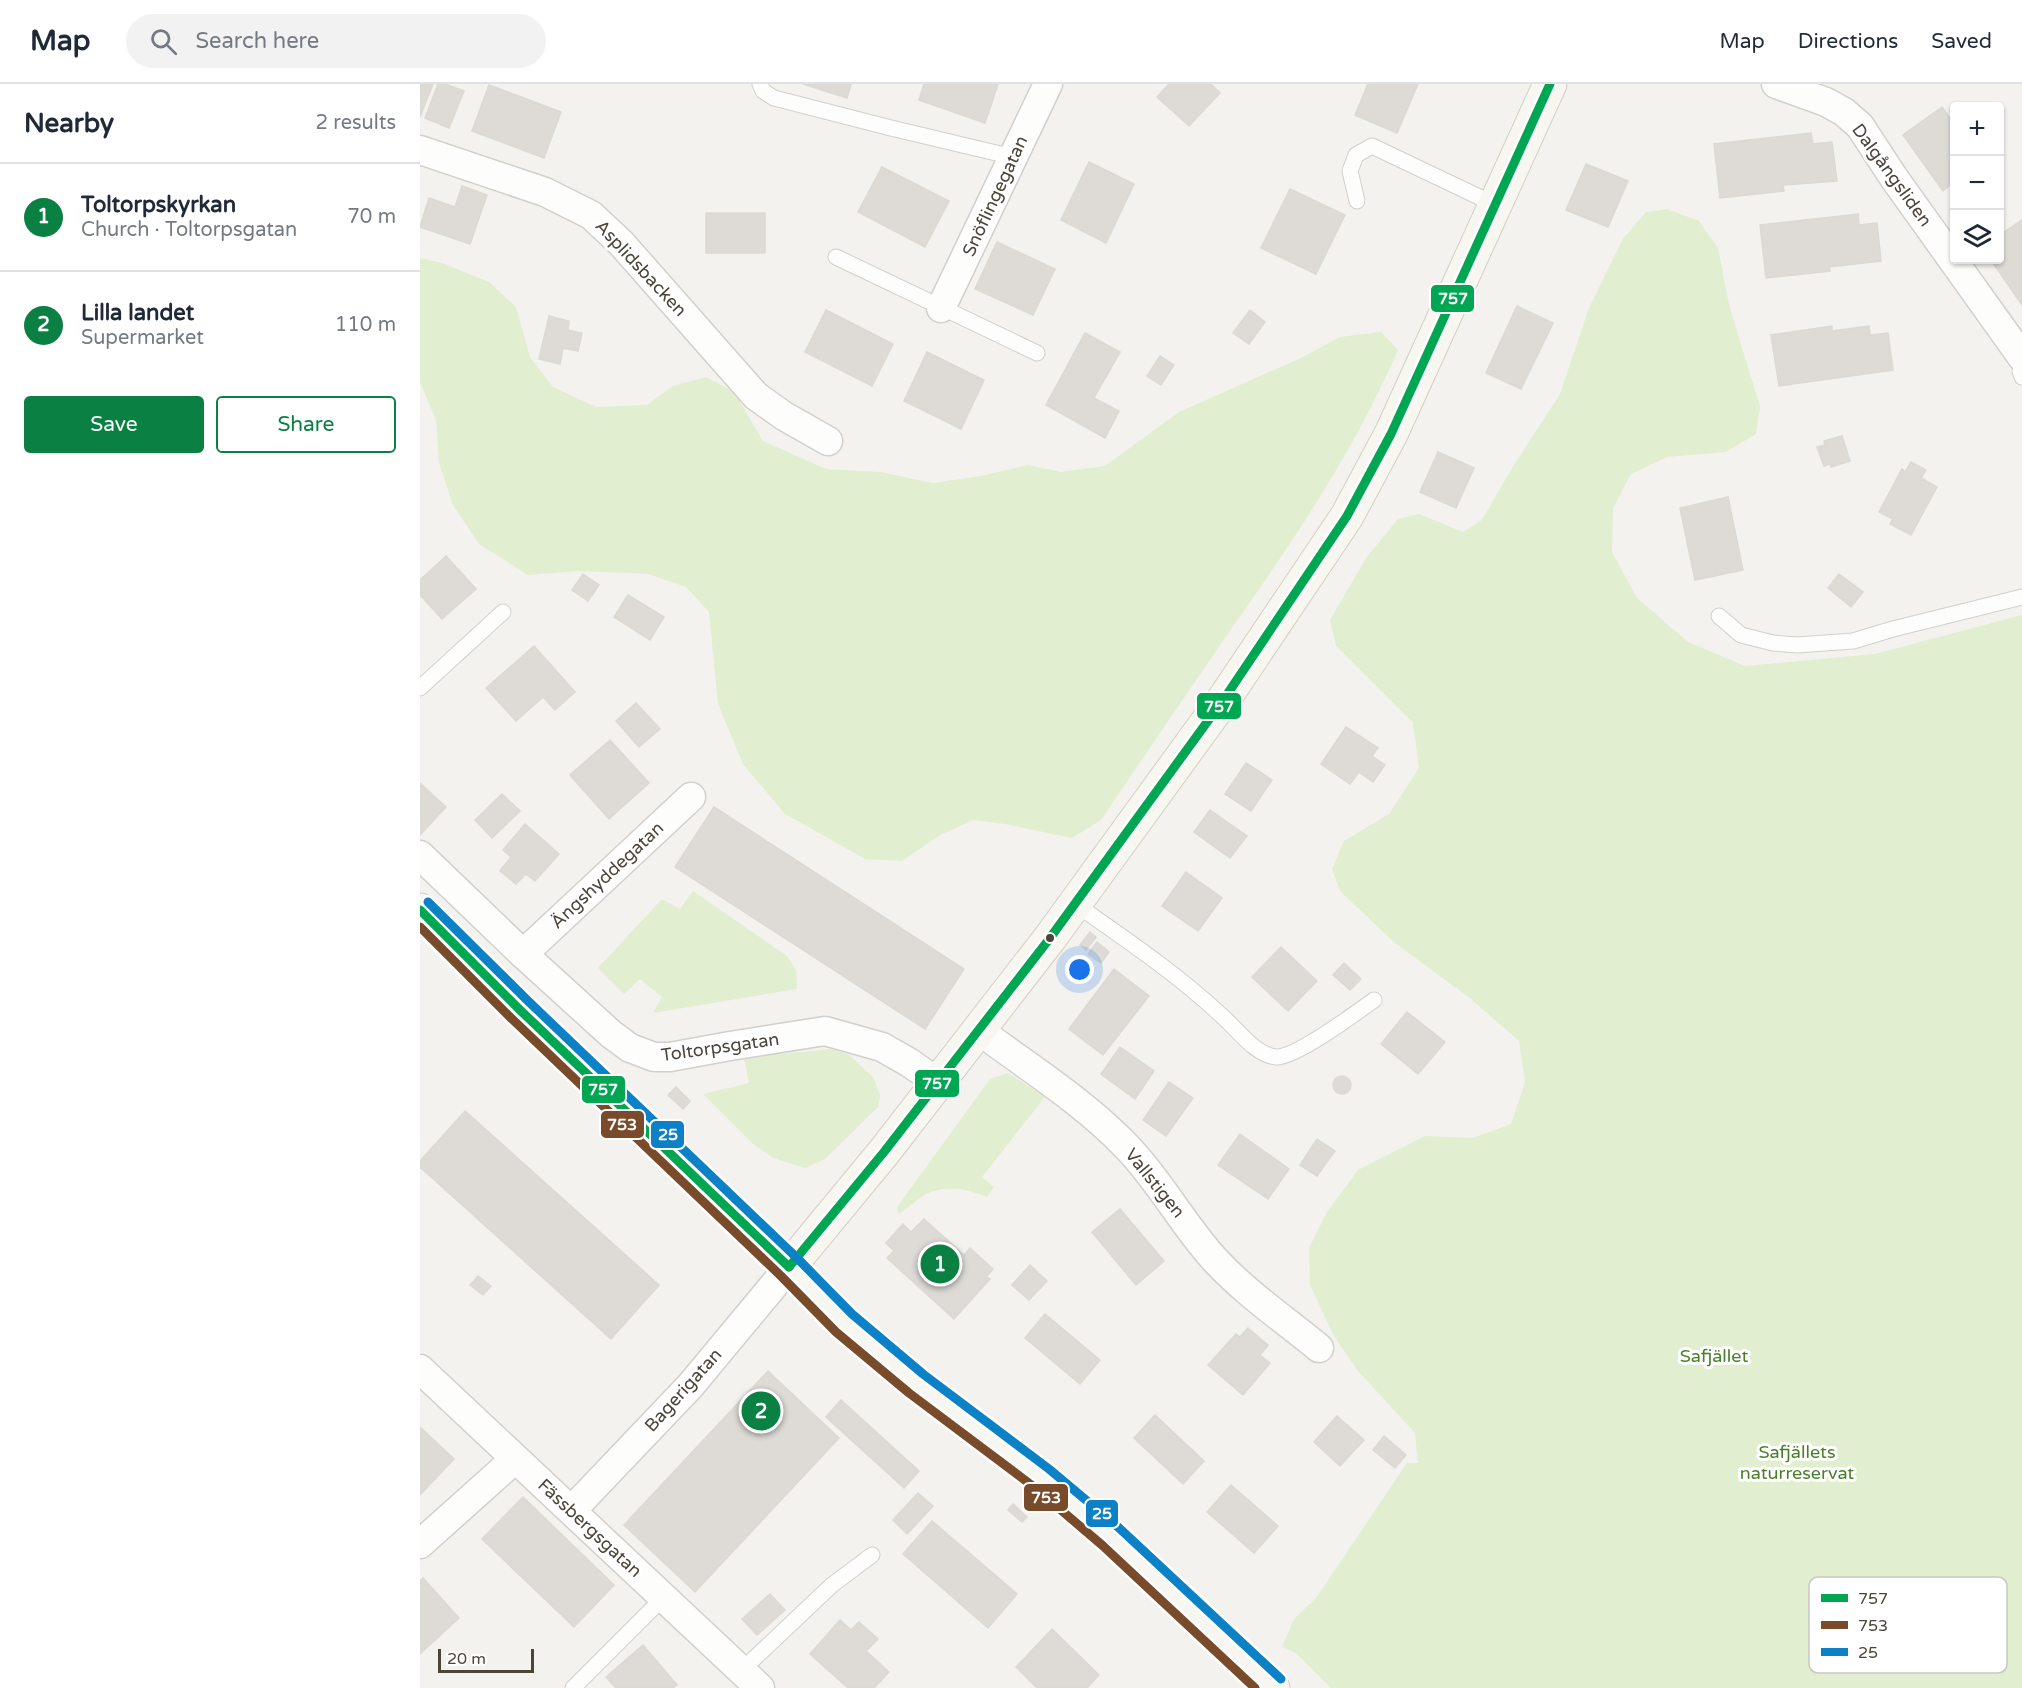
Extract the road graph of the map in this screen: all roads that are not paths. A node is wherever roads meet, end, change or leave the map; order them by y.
1 (760, 84) edge
2 (1048, 84) edge
3 (1776, 84) edge
4 (1544, 86) edge
5 (420, 150) edge
6 (1013, 157) junction
7 (1357, 201) dead end
8 (1496, 205) junction
9 (836, 257) dead end
10 (941, 308) junction
11 (1037, 354) dead end
12 (2022, 357) edge
13 (2022, 365) edge
14 (2022, 378) edge
15 (828, 441) dead end
16 (2022, 597) edge
17 (503, 612) dead end
18 (1719, 616) dead end
19 (420, 688) edge
20 (691, 797) dead end
21 (420, 855) edge
22 (1074, 903) junction
23 (420, 910) edge
24 (524, 954) junction
25 (1374, 1000) dead end
26 (980, 1031) junction
27 (938, 1083) junction
28 (789, 1266) junction
29 (1318, 1348) dead end
30 (420, 1369) edge
31 (515, 1459) junction
32 (572, 1510) junction
33 (420, 1544) edge
34 (872, 1555) dead end
35 (664, 1598) junction
36 (751, 1679) edge
37 (573, 1688) edge
38 (1273, 1688) edge

1 - 6 lane
2 - 6 street, Snöflingegatan
3 - 12 street, Dalgångsliden
4 - 8 street
5 - 15 street, Asplidsbacken
6 - 10 street, Snöflingegatan
7 - 8 lane
8 - 22 street
9 - 10 lane
10 - 11 lane
13 - 14 lane
16 - 18 lane
17 - 19 lane
20 - 24 street, Ängshyddegatan
21 - 24 street, Toltorpsgatan
22 - 25 lane
22 - 26 street
23 - 28 street
24 - 27 street, Toltorpsgatan
26 - 27 street
26 - 29 street, Vallstigen
27 - 28 street
28 - 32 street, Bagerigatan
28 - 38 street
30 - 31 street, Fässbergsgatan
31 - 32 street, Fässbergsgatan
31 - 33 street
32 - 35 street, Fässbergsgatan
34 - 36 lane
35 - 36 street, Fässbergsgatan
35 - 37 lane

